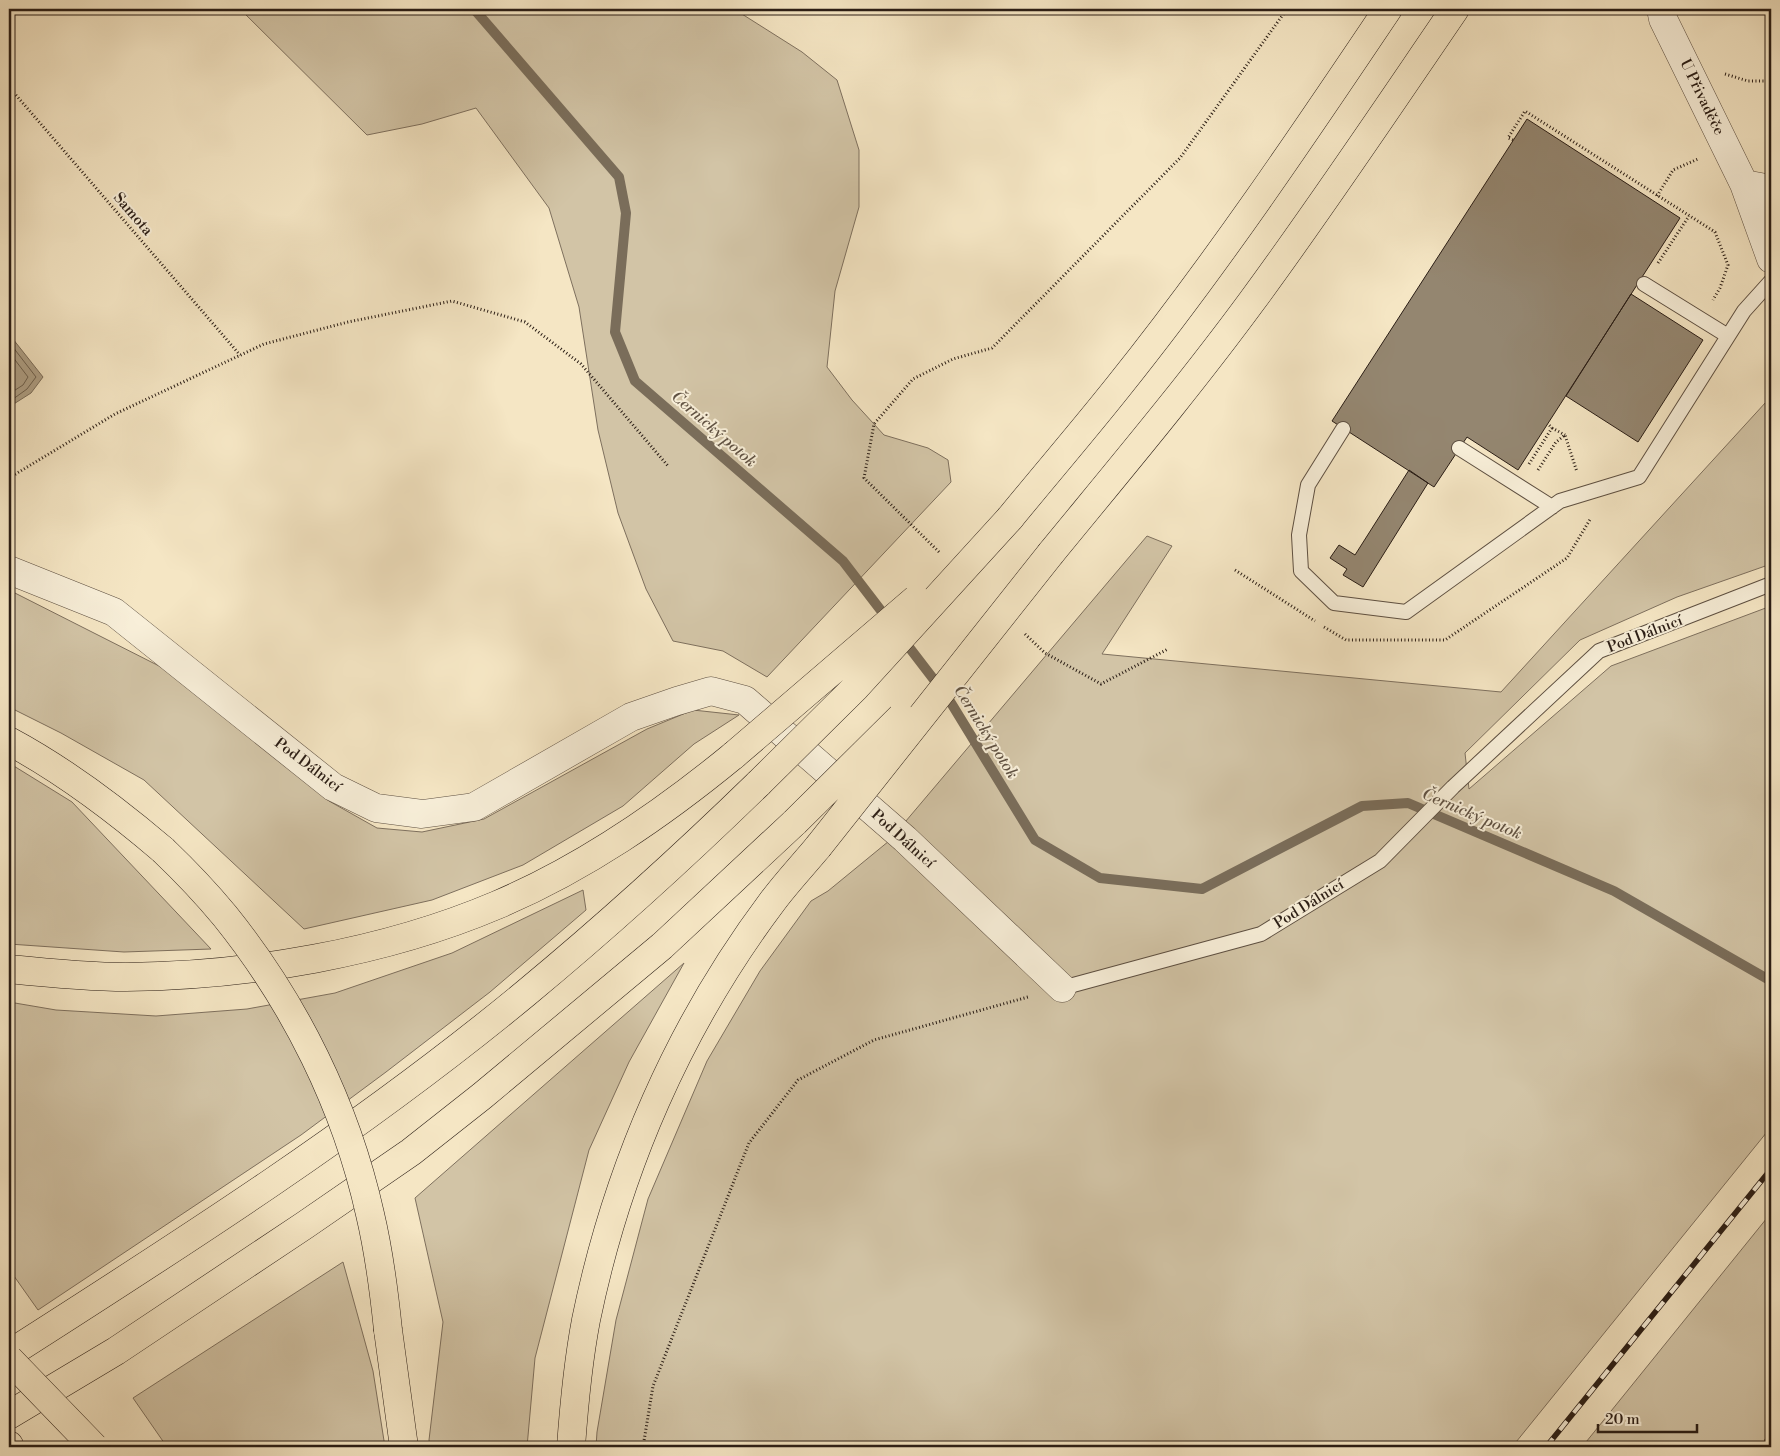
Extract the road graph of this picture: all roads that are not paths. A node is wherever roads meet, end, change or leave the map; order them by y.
1 (1388, 9) edge
2 (1455, 9) edge
3 (1661, 9) edge
4 (1744, 184) junction
5 (1771, 189) edge
6 (1771, 259) edge
7 (1771, 281) edge
8 (1644, 284) road end
9 (1728, 336) junction
10 (1343, 429) dead end
11 (1459, 448) dead end
12 (1552, 507) junction
13 (1010, 518) junction
14 (1051, 553) junction
15 (9, 570) edge
16 (1771, 584) edge
17 (9, 741) edge
18 (9, 969) edge
19 (1062, 988) joint
20 (9, 1354) edge
21 (9, 1359) edge
22 (9, 1415) edge
23 (94, 1447) edge
24 (404, 1447) edge
25 (571, 1447) edge

1 - 13 highway
2 - 14 highway
3 - 4 street, U Přivaděče
4 - 5 street
4 - 6 street, U Přivaděče
7 - 9 lane
8 - 9 lane
9 - 12 lane
10 - 12 lane
11 - 12 lane
13 - 18 highway, bridge
13 - 20 highway, bridge
14 - 22 highway, bridge
14 - 25 highway, bridge
15 - 19 street, Pod Dálnicí
16 - 19 lane, Pod Dálnicí
17 - 24 highway, bridge
21 - 23 highway, bridge

